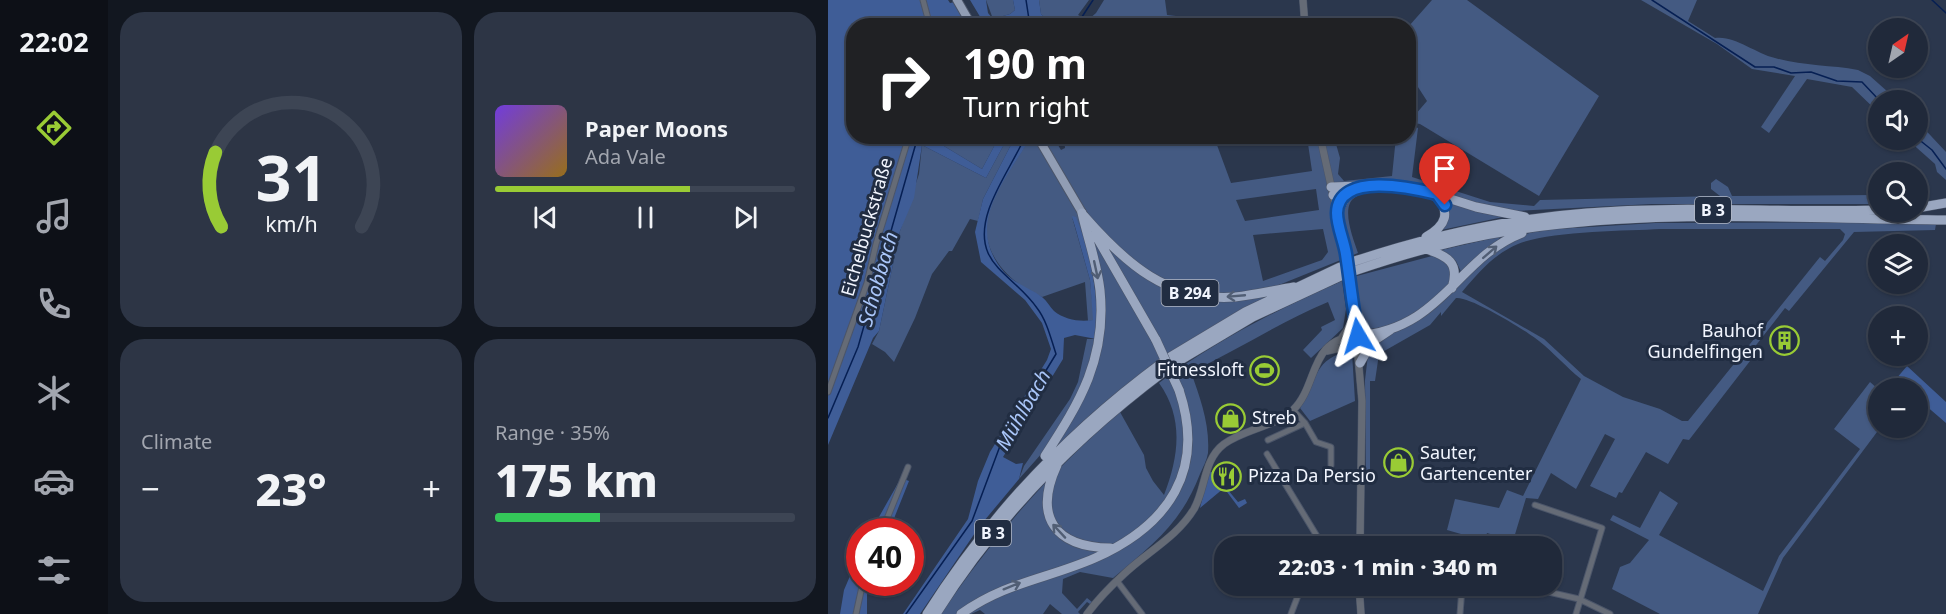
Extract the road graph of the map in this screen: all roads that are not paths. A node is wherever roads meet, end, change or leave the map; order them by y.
1 (923, 0) edge
2 (957, 0) edge
3 (1303, 0) edge
4 (928, 18) edge
5 (967, 18) edge
6 (1304, 18) edge
7 (907, 144) edge
8 (1042, 144) edge
9 (1322, 144) edge
10 (1358, 188) junction
11 (1332, 191) junction
12 (1348, 193) junction
13 (1437, 194) junction
14 (1946, 203) edge
15 (1928, 207) edge
16 (1928, 209) edge
17 (1868, 210) edge
18 (1946, 210) edge
19 (1082, 213) junction
20 (1337, 213) junction
21 (1946, 220) edge
22 (1534, 223) junction
23 (1418, 242) junction
24 (1426, 249) junction
25 (1294, 287) junction
26 (1452, 289) junction
27 (1355, 318) junction
28 (1391, 328) junction
29 (1341, 339) junction
30 (1358, 340) junction
31 (1372, 342) junction
32 (1324, 352) junction
33 (1168, 363) junction
34 (1360, 363) junction
35 (828, 392) edge
36 (1293, 410) junction
37 (1305, 423) junction
38 (1268, 440) dead end
39 (1267, 454) dead end
40 (1059, 460) junction
41 (1331, 465) dead end
42 (908, 467) dead end
43 (1033, 474) junction
44 (1535, 504) dead end
45 (887, 518) edge
46 (1317, 536) edge
47 (1360, 536) edge
48 (1112, 548) junction
49 (1117, 581) junction
50 (1562, 595) edge
51 (859, 596) edge
52 (1298, 596) edge
53 (1360, 596) edge
54 (1461, 596) edge
55 (1579, 599) junction
56 (856, 614) edge
57 (927, 614) edge
58 (936, 614) edge
59 (961, 614) edge
60 (1087, 614) edge
61 (1142, 614) edge
62 (1291, 614) edge
63 (1361, 614) edge
64 (1460, 614) edge
65 (1576, 614) edge
66 (1610, 614) edge

1 - 4 street
2 - 5 main road
3 - 6 street
7 - 35 street, Eichelbuckstraße
8 - 19 main road, B 294
9 - 11 street
10 - 11 highway
10 - 12 highway
10 - 13 highway
11 - 12 highway
11 - 20 street
12 - 20 highway
13 - 22 highway
13 - 23 highway
14 - 15 highway
16 - 18 highway
17 - 22 highway, B 3
25 -> 19 highway, B 294
19 -> 43 highway
19 - 48 highway, B 294, bridge
20 - 27 street, bridge
21 - 22 highway, B 3
22 - 23 highway, B 3
22 - 24 highway, B 3
26 -> 22 highway
23 - 24 highway, B 3
24 - 26 highway
25 - 33 highway, B 3
25 - 33 highway, B 3
26 - 28 highway
27 - 29 street
27 - 30 street
28 - 30 highway
28 - 31 highway
29 - 30 street
29 - 32 street
30 - 31 highway
30 - 32 street
30 - 34 street
31 - 34 highway
32 - 36 street
33 - 40 highway, B 3
33 - 43 highway, B 3
34 - 47 street
36 - 37 street
36 - 49 street
37 - 38 street
37 - 41 street
39 - 46 street
48 -> 40 highway
40 - 58 highway, B 3
42 - 45 street
43 - 57 highway, B 3
44 - 55 street
59 -> 48 highway
49 - 60 street
49 - 61 street
50 - 55 street
51 - 56 street
52 - 62 street
53 - 63 street
54 - 64 street
55 - 65 street
55 - 66 street

